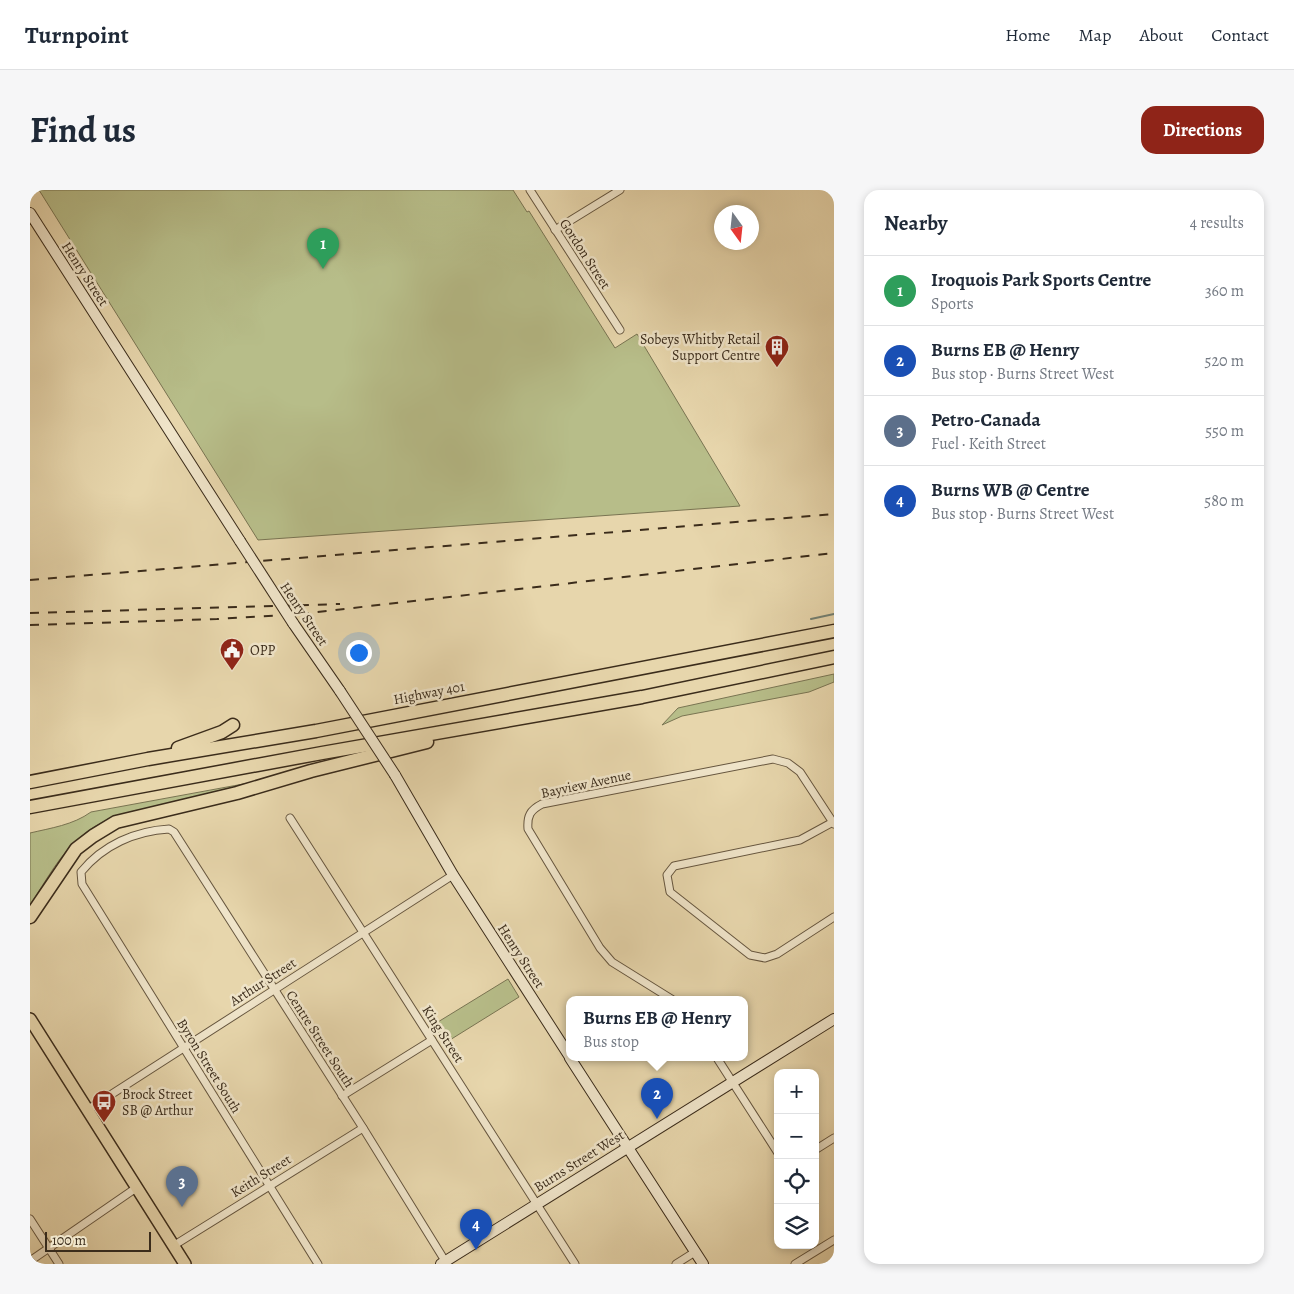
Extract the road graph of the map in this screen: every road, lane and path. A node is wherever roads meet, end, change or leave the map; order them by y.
1 (530, 190) edge
2 (620, 190) edge
3 (30, 213) edge
4 (555, 230) junction
5 (620, 330) dead end
6 (834, 630) edge
7 (834, 657) edge
8 (642, 697) junction
9 (233, 725) dead end
10 (145, 760) junction
11 (30, 774) edge
12 (30, 782) edge
13 (30, 808) edge
14 (290, 818) dead end
15 (833, 823) edge
16 (170, 829) joint
17 (453, 875) junction
18 (30, 917) edge
19 (834, 917) edge
20 (363, 933) junction
21 (274, 990) junction
22 (667, 996) edge
23 (30, 1019) edge
24 (834, 1019) edge
25 (432, 1040) junction
26 (183, 1049) junction
27 (566, 1051) edge
28 (573, 1061) edge
29 (719, 1061) edge
30 (732, 1082) junction
31 (342, 1096) junction
32 (86, 1110) junction
33 (363, 1128) junction
34 (834, 1138) edge
35 (627, 1147) junction
36 (774, 1147) edge
37 (819, 1147) edge
38 (269, 1186) junction
39 (136, 1188) junction
40 (537, 1204) junction
41 (30, 1219) edge
42 (834, 1240) edge
43 (173, 1246) junction
44 (49, 1249) junction
45 (696, 1252) junction
46 (30, 1261) edge
47 (445, 1263) edge
48 (59, 1264) edge
49 (185, 1264) edge
50 (318, 1264) edge
51 (575, 1264) edge
52 (676, 1264) edge
53 (703, 1264) edge
54 (795, 1264) edge

1 - 4 street, Gordon Street
2 - 4 street
3 - 17 main road, Henry Street, bridge
4 - 5 street, Gordon Street
6 - 10 highway, Highway 401
7 - 8 highway
8 - 13 highway
8 - 18 highway
9 - 10 highway
10 - 11 highway
10 - 12 highway, Highway 401
14 - 20 street, King Street
15 - 19 street
15 - 22 street, Bayview Avenue
16 - 21 street, Centre Street South
16 - 26 street, Byron Street South
17 - 20 street, Arthur Street
17 - 27 main road, Henry Street
20 - 21 street, Arthur Street
20 - 25 street, King Street
21 - 26 street, Arthur Street
21 - 31 street, Centre Street South
23 - 32 main road
24 - 30 main road, Burns Street West
25 - 31 street
25 - 40 street, King Street
26 - 32 street, Arthur Street
26 - 38 street, Byron Street South
28 - 35 main road, Henry Street
29 - 30 street
30 - 35 main road, Burns Street West
30 - 36 street
31 - 33 street, Centre Street South
32 - 39 main road
33 - 38 street, Keith Street
33 - 47 street, Centre Street South
34 - 37 street
35 - 40 main road, Burns Street West
35 - 45 main road, Henry Street
38 - 43 street, Keith Street
38 - 50 street, Byron Street South
39 - 43 main road
39 - 44 street
40 - 47 main road, Burns Street West
40 - 51 street, King Street
41 - 44 street
42 - 54 street
43 - 49 main road
44 - 46 street
44 - 48 street
45 - 52 street
45 - 53 main road, Henry Street

